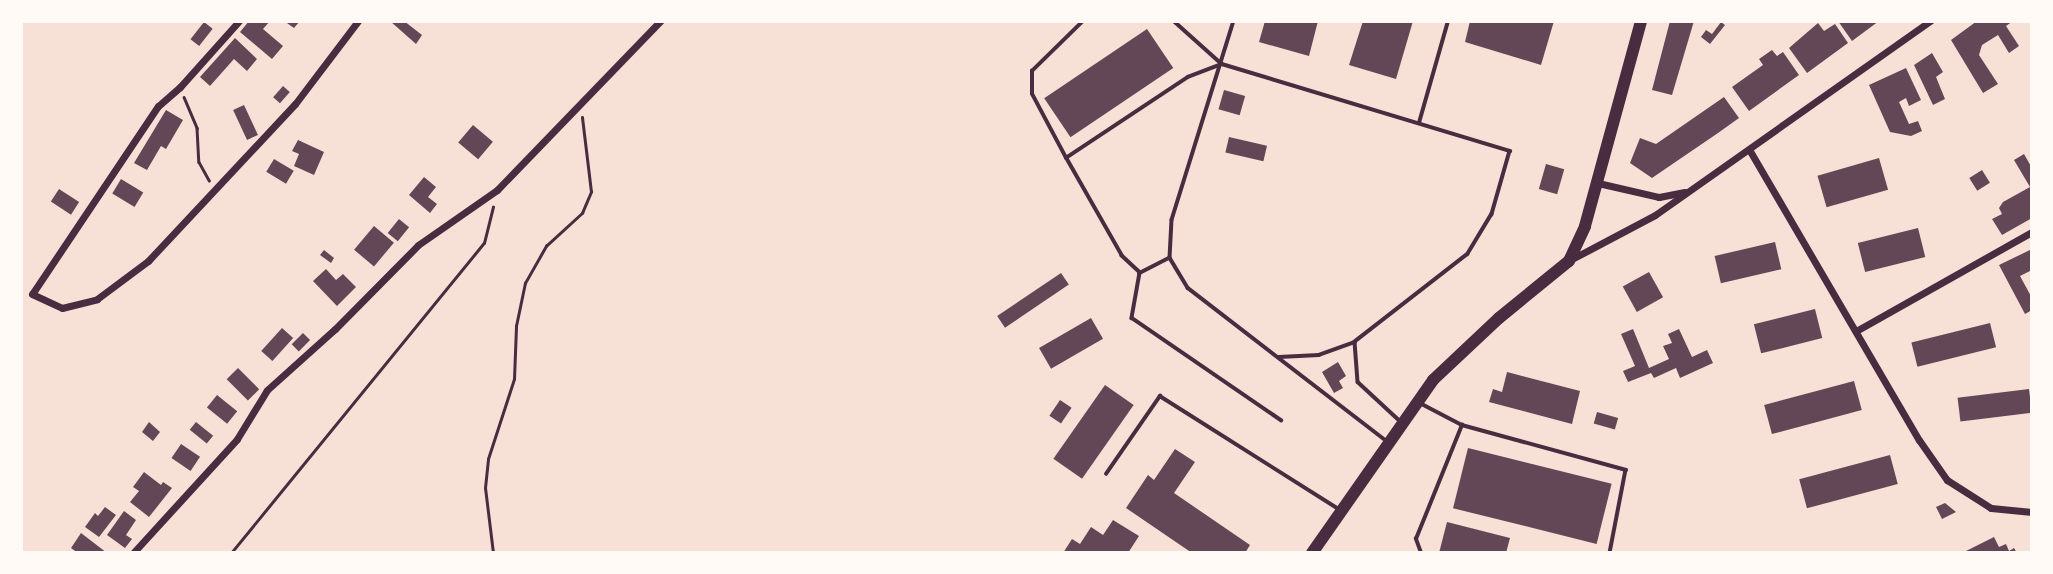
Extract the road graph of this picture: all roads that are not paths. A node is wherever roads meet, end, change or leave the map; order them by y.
1 (239, 21) edge
2 (358, 21) edge
3 (660, 21) edge
4 (1083, 21) edge
5 (1174, 21) edge
6 (1234, 21) edge
7 (1448, 21) edge
8 (1641, 21) edge
9 (1930, 21) edge
10 (1222, 64) junction
11 (1419, 124) junction
12 (1750, 151) junction
13 (1066, 158) junction
14 (1598, 183) junction
15 (1689, 191) junction
16 (2032, 232) edge
17 (1170, 258) junction
18 (1569, 261) junction
19 (1140, 272) junction
20 (1856, 331) junction
21 (1354, 342) junction
22 (1279, 357) junction
23 (1418, 401) junction
24 (1280, 420) dead end
25 (1402, 423) junction
26 (1462, 425) junction
27 (1388, 442) junction
28 (1106, 474) dead end
29 (1341, 510) junction
30 (2032, 512) edge
31 (133, 553) edge
32 (1312, 553) edge
33 (1421, 553) edge
34 (1610, 553) edge

1 - 2 street
3 - 31 street
4 - 13 lane
5 - 10 lane
6 - 10 lane
7 - 11 lane
8 - 14 main road
9 - 12 street
10 - 11 lane
10 - 13 lane
10 - 17 lane
11 - 21 lane
12 - 15 street
12 - 20 street
13 - 19 lane
14 - 15 street
14 - 18 main road
15 - 18 street
16 - 20 street
17 - 19 lane
17 - 22 lane
18 - 23 main road
19 - 24 lane
20 - 30 street
21 - 22 lane
21 - 25 lane
22 - 27 lane
23 - 25 main road
23 - 26 lane
25 - 27 main road
26 - 33 lane
26 - 34 lane
27 - 29 main road
28 - 29 lane
29 - 32 main road

